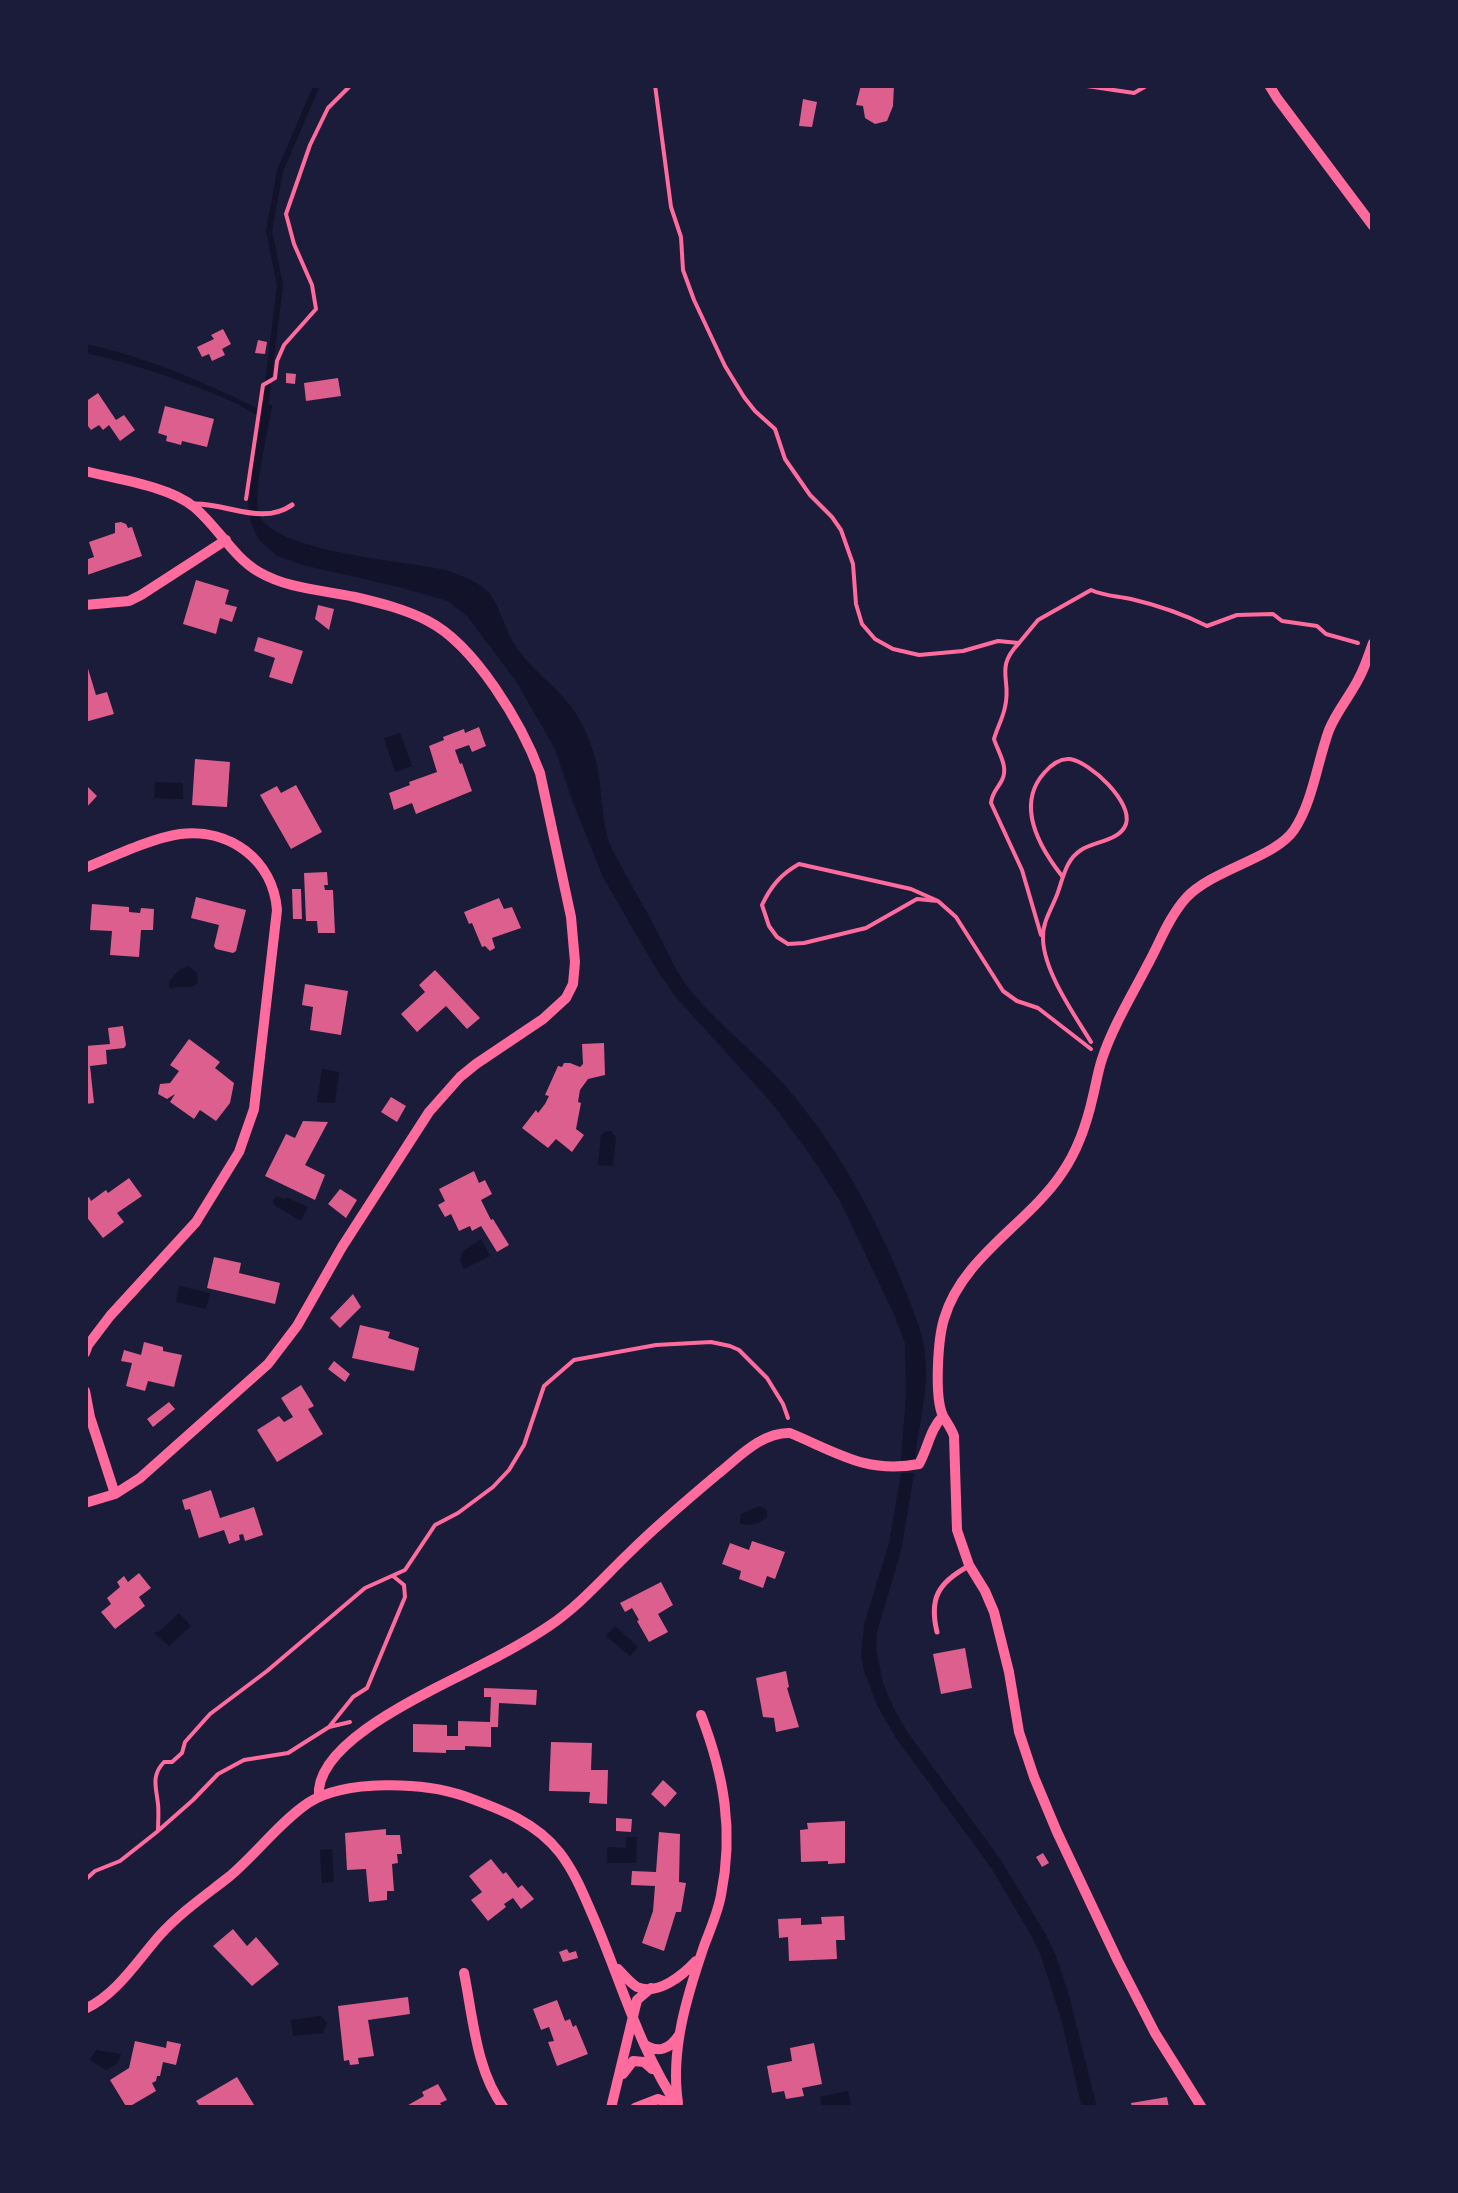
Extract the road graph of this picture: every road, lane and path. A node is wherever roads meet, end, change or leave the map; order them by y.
1 (351, 85) edge
2 (656, 85) edge
3 (1080, 85) edge
4 (1148, 85) edge
5 (1270, 85) edge
6 (1373, 226) edge
7 (85, 471) edge
8 (192, 504) junction
9 (292, 505) dead end
10 (245, 509) dead end
11 (226, 540) junction
12 (85, 606) edge
13 (1019, 643) junction
14 (1373, 643) edge
15 (85, 868) edge
16 (1062, 876) junction
17 (938, 901) junction
18 (1042, 939) junction
19 (1102, 1059) junction
20 (85, 1353) edge
21 (85, 1391) edge
22 (943, 1416) junction
23 (790, 1433) junction
24 (116, 1494) junction
25 (85, 1503) edge
26 (969, 1565) junction
27 (393, 1576) junction
28 (937, 1632) dead end
29 (701, 1715) dead end
30 (329, 1726) junction
31 (369, 1726) junction
32 (320, 1796) junction
33 (158, 1831) junction
34 (85, 1880) edge
35 (702, 1952) junction
36 (613, 1963) junction
37 (464, 1973) dead end
38 (651, 1988) junction
39 (85, 2009) edge
40 (634, 2018) junction
41 (684, 2020) junction
42 (643, 2043) junction
43 (656, 2073) junction
44 (616, 2086) junction
45 (504, 2108) edge
46 (611, 2108) edge
47 (635, 2108) edge
48 (679, 2108) edge
49 (1202, 2108) edge

1 - 10 path
2 - 13 path
3 - 4 path
5 - 6 street
7 - 8 street
8 - 9 lane
8 - 11 street
11 - 12 street
11 - 24 street
13 - 14 path
13 - 18 path
14 - 19 street
15 - 20 street
16 - 16 path
16 - 18 path
17 - 17 path
17 - 19 path
18 - 19 path
19 - 22 street
21 - 24 street
22 - 23 street
22 - 26 street
23 - 27 path
23 - 31 street
24 - 25 street
26 - 28 lane
26 - 49 street
27 - 30 path
27 - 33 path
29 - 35 street
30 - 31 path
30 - 33 path
31 - 32 street
32 - 36 street
32 - 39 street
33 - 34 path
35 - 38 street
35 - 41 street
36 - 38 street
36 - 40 street
37 - 45 street
38 - 40 street
40 - 42 street
40 - 44 street
41 - 42 street
41 - 48 street
42 - 43 street
43 - 44 street
43 - 48 street
44 - 46 street
47 - 48 street

